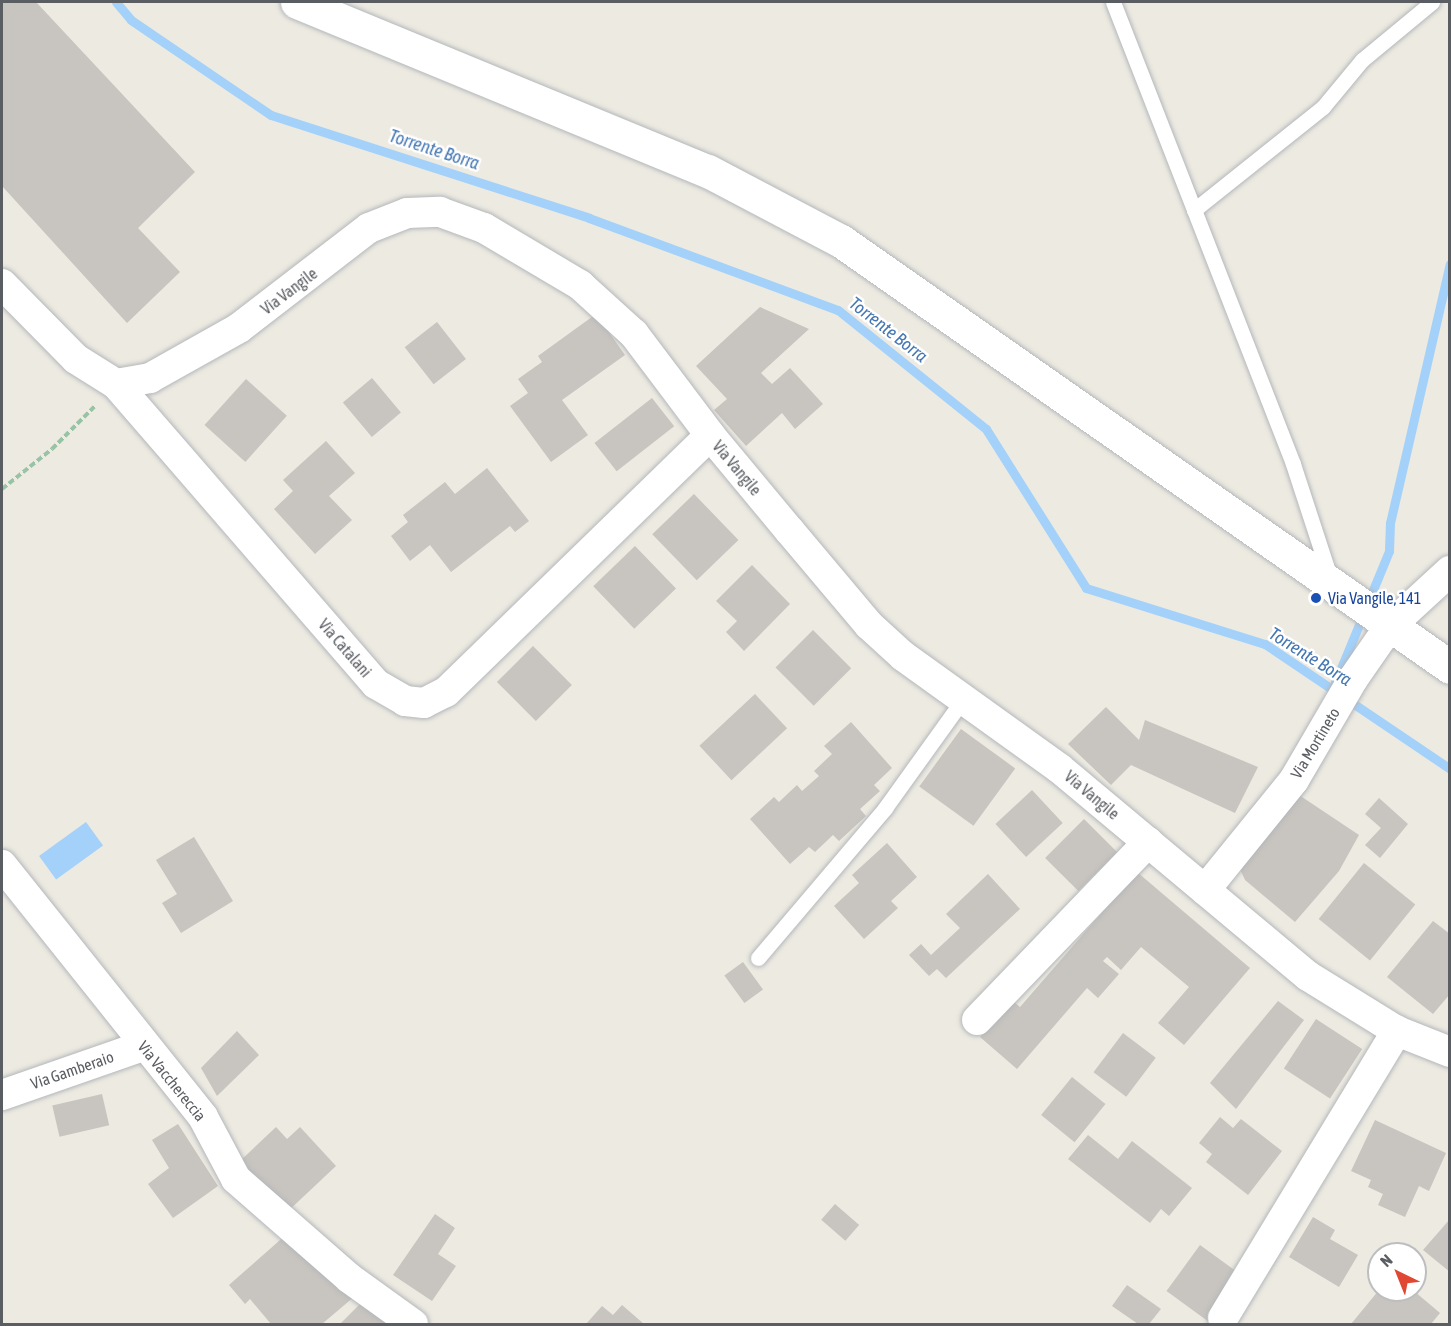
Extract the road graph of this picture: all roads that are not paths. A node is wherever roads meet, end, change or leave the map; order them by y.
1 (297, 2) edge
2 (1113, 2) edge
3 (1432, 2) edge
4 (1194, 210) junction
5 (2, 286) edge
6 (116, 384) junction
7 (710, 435) junction
8 (1449, 571) edge
9 (1332, 583) junction
10 (1389, 627) junction
11 (1449, 667) edge
12 (962, 701) junction
13 (1148, 842) junction
14 (2, 864) edge
15 (1204, 890) junction
16 (758, 958) dead end
17 (977, 1020) dead end
18 (1397, 1031) junction
19 (143, 1046) junction
20 (1449, 1052) edge
21 (2, 1095) edge
22 (1223, 1318) dead end
23 (413, 1324) edge

1 - 9 street
2 - 4 lane
3 - 4 lane
4 - 9 lane
5 - 6 street
6 - 7 street, Via Vangile
6 - 7 street, Via Catalani
7 - 12 street, Via Vangile
8 - 10 street, Via Mortineto
9 - 10 street
10 - 11 street
10 - 15 street, Via Mortineto
12 - 13 street, Via Vangile
12 - 16 lane
13 - 15 street, Via Vangile
13 - 17 street
14 - 19 street, Via Vacchereccia
15 - 18 street, Via Vangile
18 - 20 street, Via Vangile
18 - 22 street
19 - 21 street, Via Gamberaio
19 - 23 street, Via Vacchereccia

